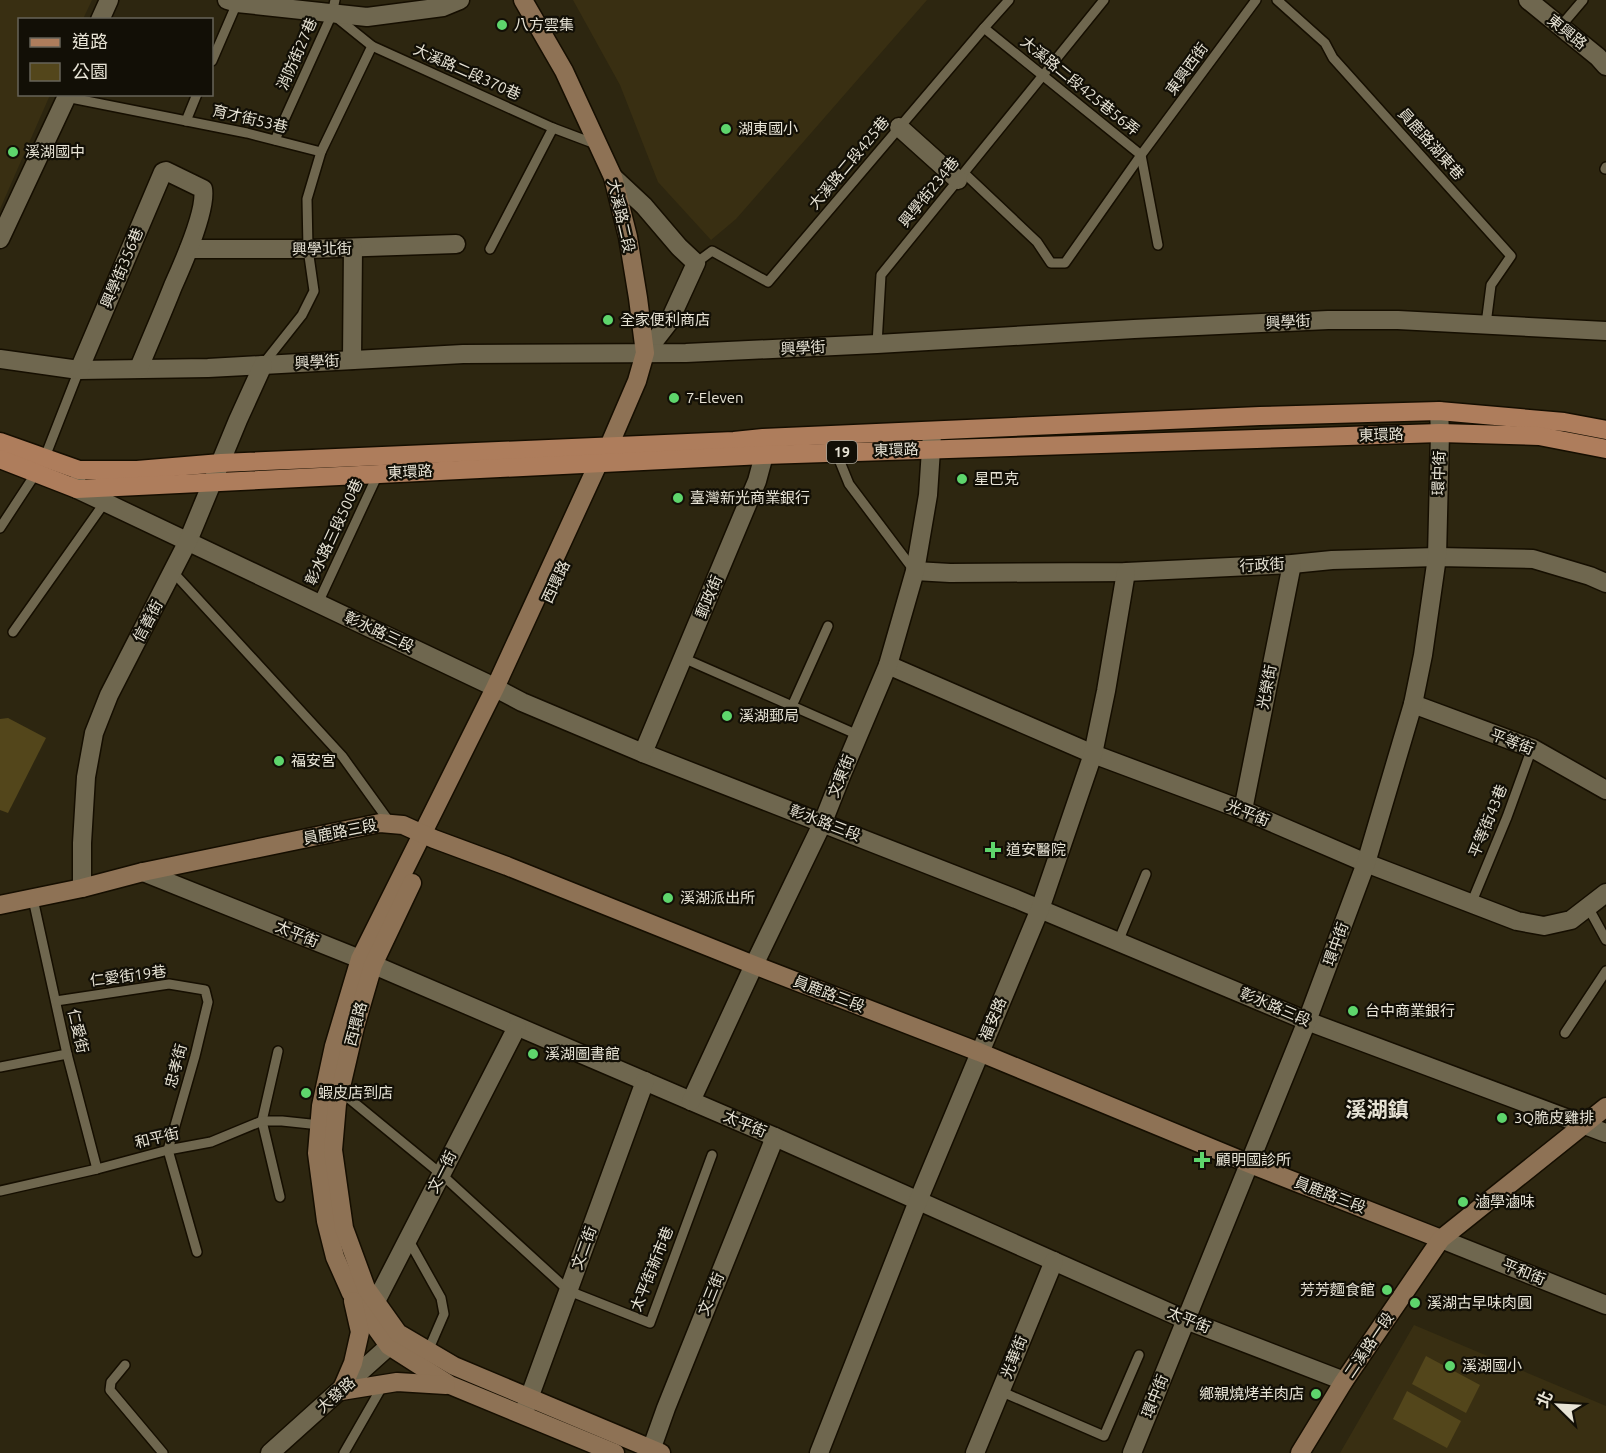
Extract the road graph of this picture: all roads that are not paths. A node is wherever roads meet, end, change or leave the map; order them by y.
1 (109, 0) edge
2 (460, 0) edge
3 (523, 0) edge
4 (1010, 0) edge
5 (1104, 0) edge
6 (1256, 0) edge
7 (1277, 0) edge
8 (1528, 0) edge
9 (1582, 0) edge
10 (232, 1) edge
11 (333, 7) edge
12 (101, 18) edge
13 (1560, 27) junction
14 (984, 28) junction
15 (372, 46) junction
16 (213, 58) edge
17 (1606, 66) edge
18 (1043, 74) junction
19 (67, 96) edge
20 (196, 96) edge
21 (186, 121) junction
22 (899, 127) junction
23 (553, 128) junction
24 (275, 140) junction
25 (598, 145) junction
26 (321, 152) junction
27 (1142, 155) junction
28 (961, 176) junction
29 (612, 177) junction
30 (0, 239) edge
31 (456, 244) dead end
32 (1158, 245) dead end
33 (353, 248) junction
34 (189, 249) junction
35 (308, 249) junction
36 (490, 249) dead end
37 (696, 263) junction
38 (1486, 324) junction
39 (1606, 331) edge
40 (877, 344) junction
41 (645, 353) junction
42 (0, 359) edge
43 (352, 360) junction
44 (263, 365) junction
45 (139, 368) junction
46 (79, 370) junction
47 (1439, 411) junction
48 (1606, 430) edge
49 (1440, 433) junction
50 (932, 440) junction
51 (0, 442) edge
52 (763, 447) junction
53 (1606, 449) edge
54 (836, 452) junction
55 (45, 457) junction
56 (606, 458) junction
57 (0, 459) edge
58 (221, 463) junction
59 (79, 470) junction
60 (36, 473) junction
61 (378, 474) junction
62 (213, 481) junction
63 (76, 489) junction
64 (105, 502) junction
65 (0, 528) edge
66 (188, 542) junction
67 (1437, 557) junction
68 (1292, 564) junction
69 (915, 571) junction
70 (173, 572) junction
71 (1126, 572) junction
72 (1606, 583) edge
73 (318, 603) junction
74 (828, 626) dead end
75 (13, 632) dead end
76 (683, 658) junction
77 (888, 665) junction
78 (500, 691) junction
79 (1413, 704) junction
80 (792, 706) junction
81 (858, 735) junction
82 (1532, 748) junction
83 (644, 753) junction
84 (1093, 754) junction
85 (1606, 790) edge
86 (1243, 810) junction
87 (823, 822) junction
88 (391, 824) junction
89 (428, 837) junction
90 (1366, 863) junction
91 (143, 872) junction
92 (1146, 874) dead end
93 (82, 888) junction
94 (1606, 892) edge
95 (33, 899) junction
96 (1471, 903) junction
97 (0, 905) edge
98 (1588, 907) junction
99 (1040, 909) junction
100 (1606, 940) edge
101 (1118, 942) junction
102 (367, 962) junction
103 (754, 965) junction
104 (1606, 972) edge
105 (205, 990) joint
106 (56, 1001) junction
107 (1307, 1021) junction
108 (517, 1026) junction
109 (1565, 1033) dead end
110 (278, 1051) dead end
111 (979, 1052) junction
112 (67, 1054) junction
113 (0, 1067) edge
114 (645, 1081) junction
115 (340, 1092) junction
116 (691, 1101) junction
117 (1606, 1107) edge
118 (262, 1121) junction
119 (1586, 1124) junction
120 (320, 1125) junction
121 (1606, 1132) edge
122 (775, 1137) junction
123 (168, 1150) junction
124 (712, 1155) dead end
125 (1250, 1164) junction
126 (97, 1169) junction
127 (441, 1174) junction
128 (0, 1191) edge
129 (280, 1197) dead end
130 (918, 1201) junction
131 (408, 1239) junction
132 (1441, 1239) junction
133 (197, 1252) dead end
134 (1054, 1261) junction
135 (568, 1291) junction
136 (351, 1293) junction
137 (1606, 1305) edge
138 (372, 1309) junction
139 (1186, 1320) junction
140 (394, 1340) junction
141 (428, 1351) junction
142 (1139, 1355) dead end
143 (125, 1365) dead end
144 (1344, 1381) junction
145 (383, 1384) junction
146 (450, 1385) junction
147 (341, 1391) junction
148 (1000, 1391) junction
149 (526, 1406) junction
150 (654, 1452) edge
151 (163, 1453) edge
152 (270, 1453) edge
153 (344, 1453) edge
154 (615, 1453) edge
155 (819, 1453) edge
156 (975, 1453) edge
157 (1132, 1453) edge
158 (1300, 1453) edge

1 - 12 street
2 - 11 street
3 - 25 street, 大溪路二段
4 - 14 lane, 大溪路二段425巷
5 - 18 lane, 興學街234巷
6 - 27 lane, 東興西街
7 - 38 lane, 員鹿路湖東巷
8 - 13 street, 東興路
9 - 13 lane
10 - 11 street
10 - 16 lane
11 - 15 lane, 大溪路二段370巷
11 - 24 lane, 消防街27巷
13 - 17 street, 東興路
14 - 18 lane, 大溪路二段425巷56弄
14 - 22 lane, 大溪路二段425巷
15 - 23 lane, 大溪路二段370巷
15 - 26 lane
18 - 27 lane, 大溪路二段425巷56弄
18 - 28 lane, 興學街234巷
19 - 21 lane, 育才街53巷
19 - 30 street
20 - 21 lane
21 - 24 lane, 育才街53巷
22 - 28 street
22 - 37 lane, 大溪路二段425巷
23 - 25 lane, 大溪路二段370巷
23 - 36 lane
24 - 26 lane, 育才街53巷
25 - 29 street, 大溪路二段
26 - 35 lane
27 - 28 lane, 東興西街
27 - 32 lane, 大溪路二段425巷56弄
28 - 40 lane, 興學街234巷
29 - 37 street
29 - 41 street, 大溪路二段
31 - 33 street, 興學北街
33 - 35 street, 興學北街
33 - 43 street
34 - 35 street, 興學北街
34 - 45 street
34 - 46 street, 興學街356巷
35 - 44 lane
37 - 41 street
38 - 39 street, 興學街
38 - 40 street, 興學街
40 - 41 street, 興學街
41 - 43 street, 興學街
41 - 56 street, 大溪路二段
42 - 46 street, 興學街
43 - 44 street, 興學街
44 - 45 street, 興學街
44 - 58 street, 信善街
45 - 46 street, 興學街
46 - 55 lane
47 - 48 main road, 東環路 / 19
47 - 49 street, 環中街
47 - 50 main road, 東環路 / 19
49 - 50 main road, 東環路 / 19
49 - 53 main road, 東環路 / 19
49 - 67 street, 環中街
50 - 52 main road, 東環路 / 19
50 - 54 main road, 東環路 / 19
50 - 69 street, 文東街
51 - 55 main road, 19
52 - 54 main road, 東環路 / 19
52 - 56 main road, 東環路 / 19
52 - 76 street, 郵政街
54 - 69 lane
55 - 59 main road, 19
56 - 58 main road, 東環路 / 19
56 - 61 main road, 東環路 / 19
56 - 78 street, 西環路
57 - 60 main road, 19
58 - 59 main road, 東環路 / 19
58 - 62 street, 信善街
59 - 63 street
60 - 63 main road, 19
60 - 65 lane
61 - 62 main road, 東環路 / 19
61 - 73 lane, 彰水路三段500巷
62 - 63 main road, 東環路 / 19
62 - 66 street, 信善街
63 - 64 street, 彰水路三段
64 - 66 street, 彰水路三段
64 - 75 lane
66 - 70 street, 信善街
66 - 73 street, 彰水路三段
67 - 68 street, 行政街
67 - 72 street, 行政街
67 - 79 street, 環中街
68 - 71 street, 行政街
68 - 86 street, 光榮街
69 - 71 street, 行政街
69 - 77 street, 文東街
70 - 88 lane
70 - 93 street, 信善街
71 - 84 street, 福安路
73 - 78 street, 彰水路三段
74 - 80 lane
76 - 80 lane
76 - 83 street, 郵政街
77 - 81 street, 文東街
77 - 84 street, 光平街
78 - 83 street, 彰水路三段
78 - 89 street, 西環路
79 - 82 street, 平等街
79 - 90 street, 環中街
80 - 81 lane
81 - 87 street, 文東街
82 - 85 street, 平等街
82 - 96 lane, 平等街43巷
83 - 87 street, 彰水路三段
84 - 86 street, 光平街
84 - 99 street, 福安路
86 - 90 street, 光平街
87 - 99 street, 彰水路三段
87 - 103 street, 文東街
88 - 89 street, 員鹿路三段
88 - 91 street, 員鹿路三段
89 - 102 street, 西環路
89 - 103 street, 員鹿路三段
90 - 96 street, 光平街
90 - 107 street, 環中街
91 - 93 street, 員鹿路三段
91 - 102 street, 太平街
92 - 101 lane
93 - 95 street, 員鹿路三段
94 - 98 street, 光平街
95 - 97 street, 員鹿路三段
95 - 106 lane, 仁愛街
96 - 98 street, 光平街
98 - 100 lane
99 - 101 street, 彰水路三段
99 - 111 street, 福安路
101 - 107 street, 彰水路三段
102 - 108 street, 太平街
102 - 115 street, 西環路
102 - 120 street, 西環路
103 - 111 street, 員鹿路三段
103 - 116 street, 文東街
104 - 109 lane
105 - 106 lane, 仁愛街19巷
105 - 123 lane, 忠孝街
106 - 112 lane, 仁愛街
107 - 119 street, 彰水路三段
107 - 125 street, 環中街
108 - 114 street, 太平街
108 - 127 street, 文一街
110 - 118 lane
111 - 125 street, 員鹿路三段
111 - 130 street, 福安路
112 - 113 lane
112 - 126 lane, 仁愛街
114 - 116 street, 太平街
114 - 135 street, 文二街
115 - 127 lane, 太平街新市巷
115 - 138 street, 西環路
116 - 122 street, 太平街
117 - 119 street
118 - 120 lane, 和平街
118 - 123 lane, 和平街
118 - 129 lane
119 - 121 street, 彰水路三段
119 - 132 street
120 - 136 street, 西環路
122 - 130 street, 太平街
122 - 150 street, 文三街
123 - 126 lane, 和平街
123 - 133 lane
124 - 135 lane, 太平街新市巷
125 - 132 street, 員鹿路三段
125 - 139 street, 環中街
126 - 128 lane, 和平街
127 - 131 street, 文一街
127 - 135 lane, 太平街新市巷
130 - 134 street, 太平街
130 - 155 street, 福安路
131 - 138 street, 文一街
131 - 141 lane
132 - 137 street, 平和街
132 - 144 street, 二溪路一段
134 - 139 street, 太平街
134 - 148 street, 光華街
135 - 149 street, 文二街
136 - 138 street, 西環路
136 - 147 street
138 - 140 street, 西環路
139 - 144 street, 太平街
139 - 157 street, 環中街
140 - 141 street, 西環路
140 - 146 street, 西環路
140 - 147 street, 大發路
141 - 149 street, 西環路
142 - 148 lane
143 - 151 lane
144 - 158 street, 二溪路一段
145 - 146 street
145 - 147 street
145 - 153 lane
146 - 149 street, 西環路
147 - 152 street, 大發路
148 - 156 street, 光華街
149 - 150 street, 西環路
149 - 154 street, 西環路

